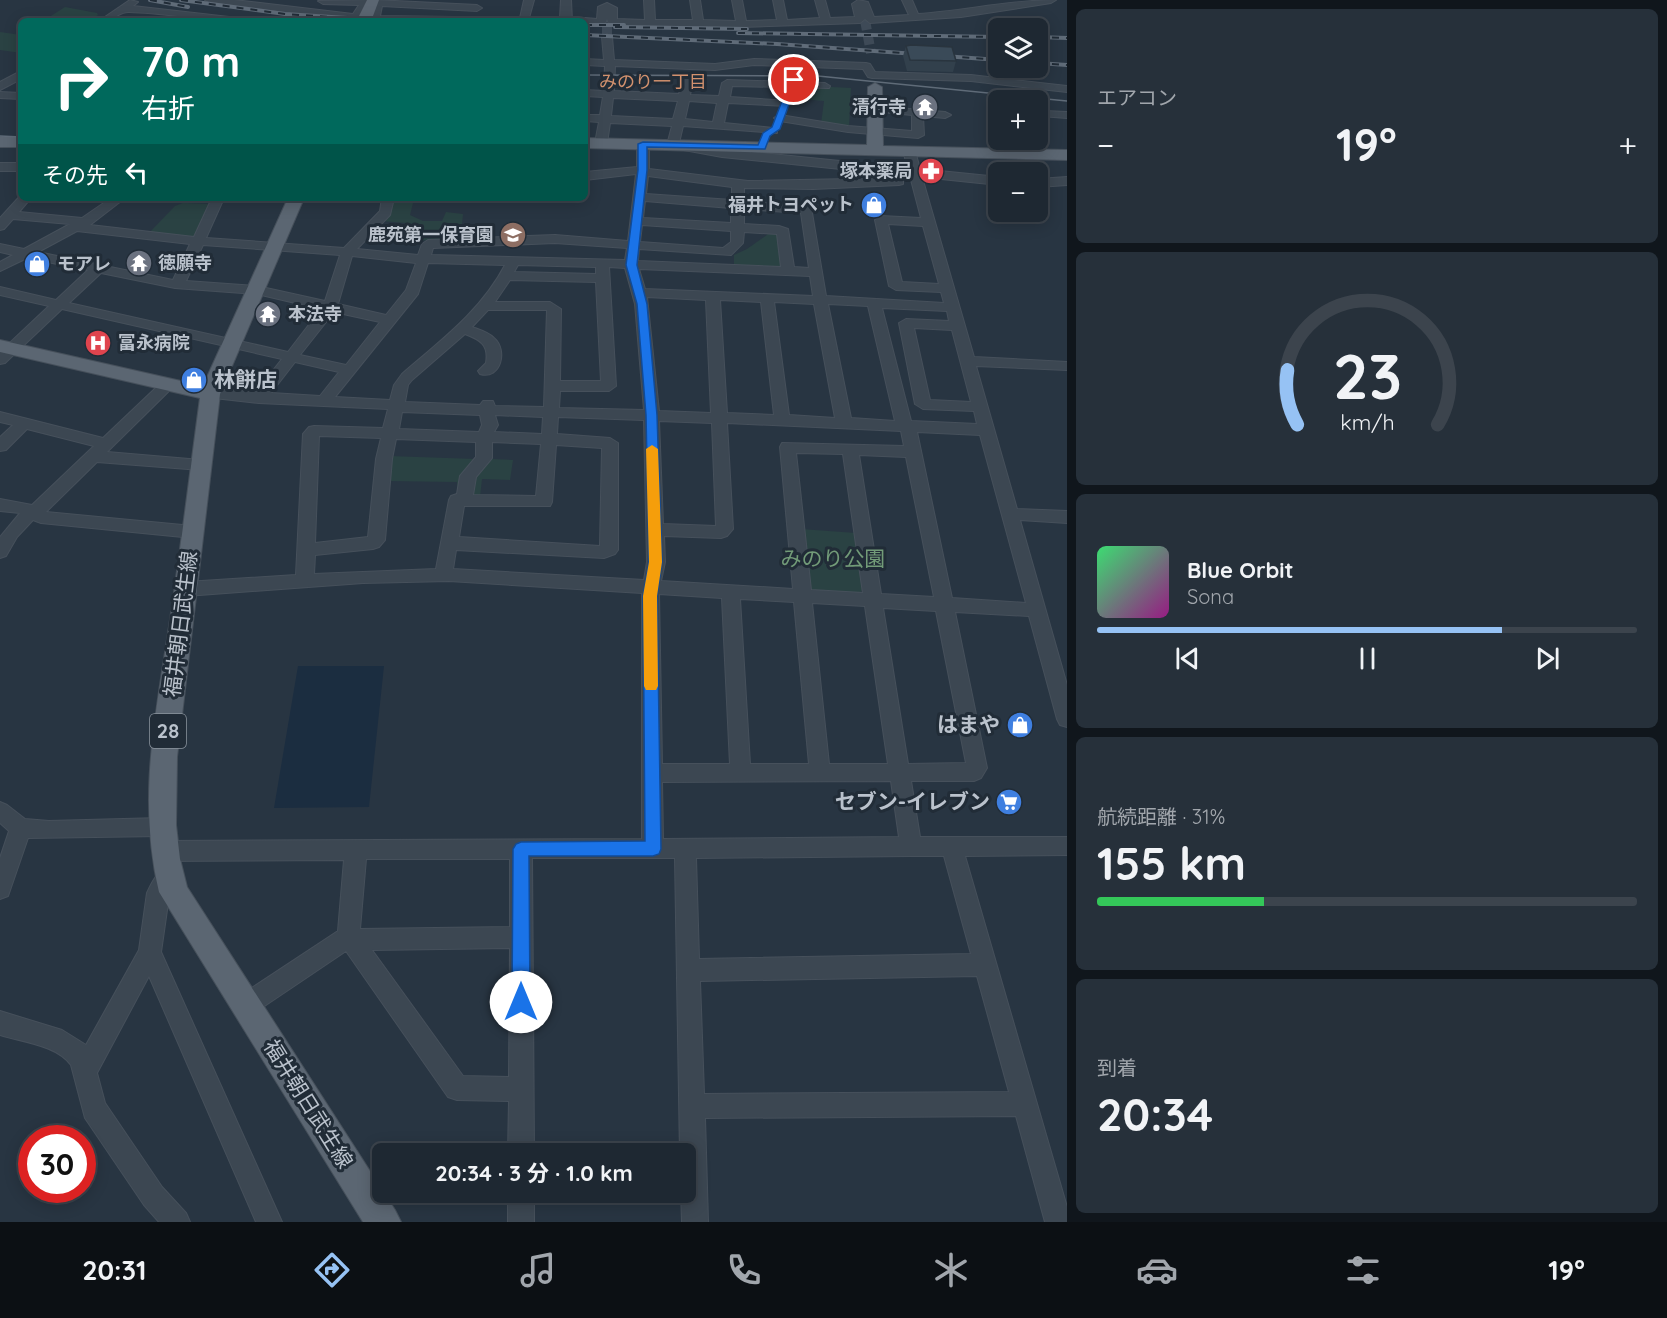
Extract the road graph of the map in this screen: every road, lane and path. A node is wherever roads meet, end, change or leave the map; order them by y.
1 (136, 0) edge
2 (210, 0) edge
3 (529, 0) edge
4 (566, 0) edge
5 (649, 0) edge
6 (695, 0) edge
7 (737, 0) edge
8 (778, 0) edge
9 (820, 0) edge
10 (907, 0) edge
11 (971, 0) edge
12 (1051, 0) edge
13 (323, 1) edge
14 (372, 1) edge
15 (860, 1) edge
16 (232, 2) edge
17 (408, 2) edge
18 (607, 3) edge
19 (1015, 3) edge
20 (277, 4) edge
21 (478, 4) edge
22 (124, 8) junction
23 (978, 12) junction
24 (172, 13) junction
25 (316, 14) junction
26 (366, 16) dead end
27 (109, 18) edge
28 (165, 18) edge
29 (206, 18) edge
30 (376, 18) edge
31 (524, 18) edge
32 (566, 18) edge
33 (915, 18) junction
34 (865, 20) tunnel mouth
35 (588, 21) edge
36 (826, 21) junction
37 (650, 22) junction
38 (783, 22) junction
39 (698, 23) junction
40 (742, 24) junction
41 (871, 53) tunnel mouth
42 (588, 62) edge
43 (608, 62) junction
44 (795, 64) junction
45 (18, 76) edge
46 (646, 80) dead end
47 (688, 80) dead end
48 (875, 81) junction
49 (791, 85) junction
50 (825, 86) dead end
51 (0, 87) edge
52 (1067, 89) edge
53 (588, 93) edge
54 (609, 94) junction
55 (0, 95) edge
56 (18, 96) edge
57 (683, 98) junction
58 (723, 100) junction
59 (786, 103) junction
60 (643, 109) junction
61 (875, 109) junction
62 (917, 113) junction
63 (1048, 114) edge
64 (945, 115) dead end
65 (1067, 115) edge
66 (588, 118) edge
67 (780, 118) junction
68 (604, 119) junction
69 (677, 123) junction
70 (718, 126) junction
71 (773, 131) junction
72 (0, 132) edge
73 (874, 132) junction
74 (18, 133) edge
75 (900, 134) junction
76 (0, 142) edge
77 (18, 142) edge
78 (593, 143) edge
79 (643, 144) junction
80 (673, 145) junction
81 (762, 147) junction
82 (875, 150) junction
83 (905, 151) junction
84 (1067, 155) edge
85 (0, 167) edge
86 (18, 167) edge
87 (643, 170) junction
88 (588, 176) edge
89 (918, 177) junction
90 (988, 180) edge
91 (1067, 182) edge
92 (1048, 183) edge
93 (738, 184) junction
94 (640, 198) junction
95 (22, 201) edge
96 (115, 201) edge
97 (217, 201) edge
98 (295, 201) edge
99 (388, 201) edge
100 (737, 204) junction
101 (10, 215) junction
102 (636, 221) junction
103 (930, 222) junction
104 (81, 224) junction
105 (0, 226) edge
106 (737, 228) junction
107 (198, 241) junction
108 (276, 245) junction
109 (633, 245) junction
110 (0, 248) edge
111 (347, 252) junction
112 (26, 253) junction
113 (424, 259) junction
114 (513, 261) junction
115 (632, 264) junction
116 (0, 267) edge
117 (98, 268) junction
118 (603, 270) junction
119 (788, 270) junction
120 (816, 272) junction
121 (507, 276) junction
122 (178, 284) junction
123 (948, 288) junction
124 (257, 290) junction
125 (0, 291) edge
126 (640, 293) junction
127 (713, 296) junction
128 (766, 298) junction
129 (820, 300) junction
130 (875, 304) junction
131 (60, 305) junction
132 (485, 306) junction
133 (330, 307) junction
134 (953, 307) junction
135 (388, 320) junction
136 (958, 326) junction
137 (461, 328) junction
138 (230, 344) junction
139 (4, 352) edge
140 (291, 357) junction
141 (968, 361) junction
142 (349, 370) junction
143 (485, 370) dead end
144 (1065, 371) edge
145 (166, 386) junction
146 (553, 386) junction
147 (210, 394) junction
148 (259, 398) junction
149 (324, 401) junction
150 (395, 406) junction
151 (488, 407) junction
152 (981, 407) junction
153 (551, 412) junction
154 (651, 415) junction
155 (0, 417) edge
156 (721, 418) junction
157 (782, 420) junction
158 (24, 423) junction
159 (844, 423) junction
160 (906, 426) junction
161 (987, 430) junction
162 (390, 433) junction
163 (484, 436) junction
164 (549, 439) junction
165 (106, 444) junction
166 (0, 446) edge
167 (850, 450) junction
168 (913, 452) junction
169 (93, 456) junction
170 (201, 465) junction
171 (464, 500) junction
172 (0, 505) edge
173 (33, 512) junction
174 (1011, 514) junction
175 (1067, 517) edge
176 (655, 530) junction
177 (193, 532) junction
178 (449, 543) junction
179 (306, 550) junction
180 (0, 552) edge
181 (443, 576) junction
182 (305, 581) junction
183 (651, 588) junction
184 (186, 590) junction
185 (731, 591) junction
186 (803, 596) junction
187 (874, 600) junction
188 (946, 605) junction
189 (1036, 610) junction
190 (1067, 719) edge
191 (820, 772) junction
192 (898, 772) junction
193 (652, 773) junction
194 (740, 773) junction
195 (0, 811) edge
196 (21, 828) junction
197 (1067, 846) edge
198 (911, 847) junction
199 (952, 847) junction
200 (685, 848) junction
201 (521, 849) junction
202 (653, 849) junction
203 (356, 850) junction
204 (165, 851) junction
205 (0, 889) edge
206 (521, 936) junction
207 (350, 938) junction
208 (150, 952) junction
209 (986, 965) junction
210 (688, 970) junction
211 (246, 1005) junction
212 (0, 1023) edge
213 (85, 1071) junction
214 (521, 1089) junction
215 (1025, 1104) junction
216 (692, 1106) junction
217 (521, 1143) edge
218 (520, 1203) edge
219 (177, 1222) edge
220 (269, 1222) edge
221 (383, 1222) edge
222 (520, 1222) edge
223 (695, 1222) edge
224 (1058, 1222) edge

1 - 22 street
2 - 16 street
3 - 31 street
4 - 32 street
5 - 37 street
6 - 39 street
7 - 40 street
8 - 38 street
9 - 36 street
10 - 33 street
11 - 23 street
12 - 19 street
13 - 14 street
13 - 25 street
14 - 17 street
14 - 25 street
14 - 26 main road
14 - 30 street
15 - 33 street
15 - 34 street
15 - 36 street
16 - 20 street
17 - 21 street
18 - 35 street
18 - 37 street
18 - 43 street
19 - 23 street
20 - 25 street
22 - 24 street
22 - 27 street
23 - 33 street
24 - 28 street
24 - 29 street
36 - 38 street
37 - 39 street
38 - 40 street
39 - 40 street
41 - 48 street
42 - 43 street
43 - 44 street
43 - 54 street
44 - 48 street
44 - 49 street
45 - 51 street
46 - 60 street
47 - 57 street
48 - 52 street
48 - 61 main road
49 - 50 street
49 - 58 street
49 - 59 street
53 - 54 street
54 - 60 street
54 - 68 street
55 - 56 street
57 - 58 street
57 - 60 street
57 - 69 street
58 - 59 street
58 - 70 street
59 - 67 street
60 - 68 street
60 - 69 street
61 - 62 street
61 - 73 main road
62 - 64 street
62 - 75 street
63 - 65 street
66 - 68 street
67 - 71 street
67 - 73 street
68 - 78 street
69 - 70 street
69 - 80 street
70 - 71 street
71 - 81 street
72 - 74 main road
73 - 75 street
73 - 82 main road
75 - 83 street
76 - 77 main road
78 - 79 main road
79 - 80 main road
79 - 87 street
80 - 81 main road
80 - 89 street
81 - 82 main road
82 - 83 main road
83 - 84 main road
83 - 89 street
85 - 86 street
87 - 88 street
87 - 93 street
87 - 94 street
89 - 90 street
89 - 93 street
89 - 103 street
91 - 92 street
93 - 100 street
94 - 100 street
94 - 102 street
95 - 101 street
96 - 104 street
97 - 107 street
98 - 108 main road, 福井朝日武生線 / 28
99 - 111 street
100 - 106 street
100 - 120 street
101 - 104 street
101 - 105 street
102 - 106 street
102 - 109 street
103 - 123 street
103 - 123 street
104 - 107 street
104 - 112 street
106 - 109 street
106 - 119 street
107 - 108 street
107 - 122 street
108 - 111 street
108 - 124 main road, 福井朝日武生線 / 28
109 - 113 street
109 - 115 street
110 - 112 street
111 - 113 street
111 - 133 street
112 - 116 street
112 - 117 street
113 - 114 street
113 - 135 street
114 - 118 street
114 - 121 street
115 - 118 street
115 - 119 street
115 - 126 street
117 - 122 street
117 - 131 street
118 - 121 street
118 - 146 street
119 - 120 street
120 - 129 street
121 - 132 street
122 - 124 street
123 - 134 street
124 - 133 street
124 - 138 main road, 福井朝日武生線 / 28
125 - 131 street
126 - 127 street
126 - 154 street
127 - 128 street
127 - 156 street
128 - 129 street
128 - 157 street
129 - 130 street
129 - 159 street
130 - 134 street
130 - 160 street
131 - 138 street
131 - 139 street
132 - 137 street
132 - 146 street
133 - 135 street
133 - 140 street
134 - 136 street
135 - 142 street
136 - 141 street
136 - 152 street
137 - 143 street
137 - 150 street
138 - 140 street
138 - 147 main road, 福井朝日武生線 / 28
139 - 145 main road
140 - 142 street
140 - 148 street
141 - 144 street
141 - 152 street
142 - 149 street
145 - 147 main road
145 - 165 street
146 - 153 street
147 - 148 street
147 - 170 main road, 福井朝日武生線 / 28
148 - 149 street
149 - 150 street
150 - 151 street
150 - 162 street
151 - 153 street
151 - 163 street
152 - 161 street
153 - 154 street
153 - 164 street
154 - 156 street
154 - 176 street
155 - 158 street
156 - 157 street
156 - 176 street
157 - 159 street
158 - 165 street
158 - 166 street
159 - 160 street
160 - 161 street
160 - 168 street
161 - 174 street
162 - 163 street
162 - 179 street
162 - 179 street
163 - 164 street
163 - 171 street
164 - 171 street
164 - 178 street
165 - 169 street
167 - 168 street
167 - 186 street
167 - 187 street
168 - 188 street
169 - 170 street
169 - 173 street
170 - 177 main road, 福井朝日武生線 / 28
171 - 178 street
172 - 173 street
173 - 177 street
173 - 180 street
174 - 175 street
174 - 189 street
176 - 183 street
177 - 184 main road, 福井朝日武生線 / 28
178 - 181 street
179 - 182 street
181 - 182 street
181 - 183 street
182 - 184 street
183 - 185 street
183 - 193 street
184 - 204 main road, 福井朝日武生線 / 28
185 - 186 street
185 - 194 street
186 - 187 street
186 - 191 street
187 - 188 street
187 - 192 street
188 - 189 street
188 - 192 street
189 - 190 street
191 - 192 street
191 - 194 street
192 - 198 street
193 - 194 street
193 - 202 street
195 - 196 street
196 - 204 street
196 - 205 street
197 - 199 street
198 - 199 street
198 - 200 street
199 - 209 street
200 - 202 street
200 - 210 street
201 - 202 street
201 - 203 street
201 - 206 street
203 - 204 street
203 - 207 street
204 - 208 street
204 - 211 main road, 福井朝日武生線 / 28
206 - 207 street
206 - 214 street
207 - 211 street
207 - 214 street
208 - 213 street
208 - 220 street
209 - 210 street
209 - 215 street
210 - 216 street
211 - 221 main road, 福井朝日武生線 / 28
212 - 213 street
213 - 219 street
214 - 217 street
215 - 216 street
215 - 224 street
216 - 223 street
218 - 222 street

